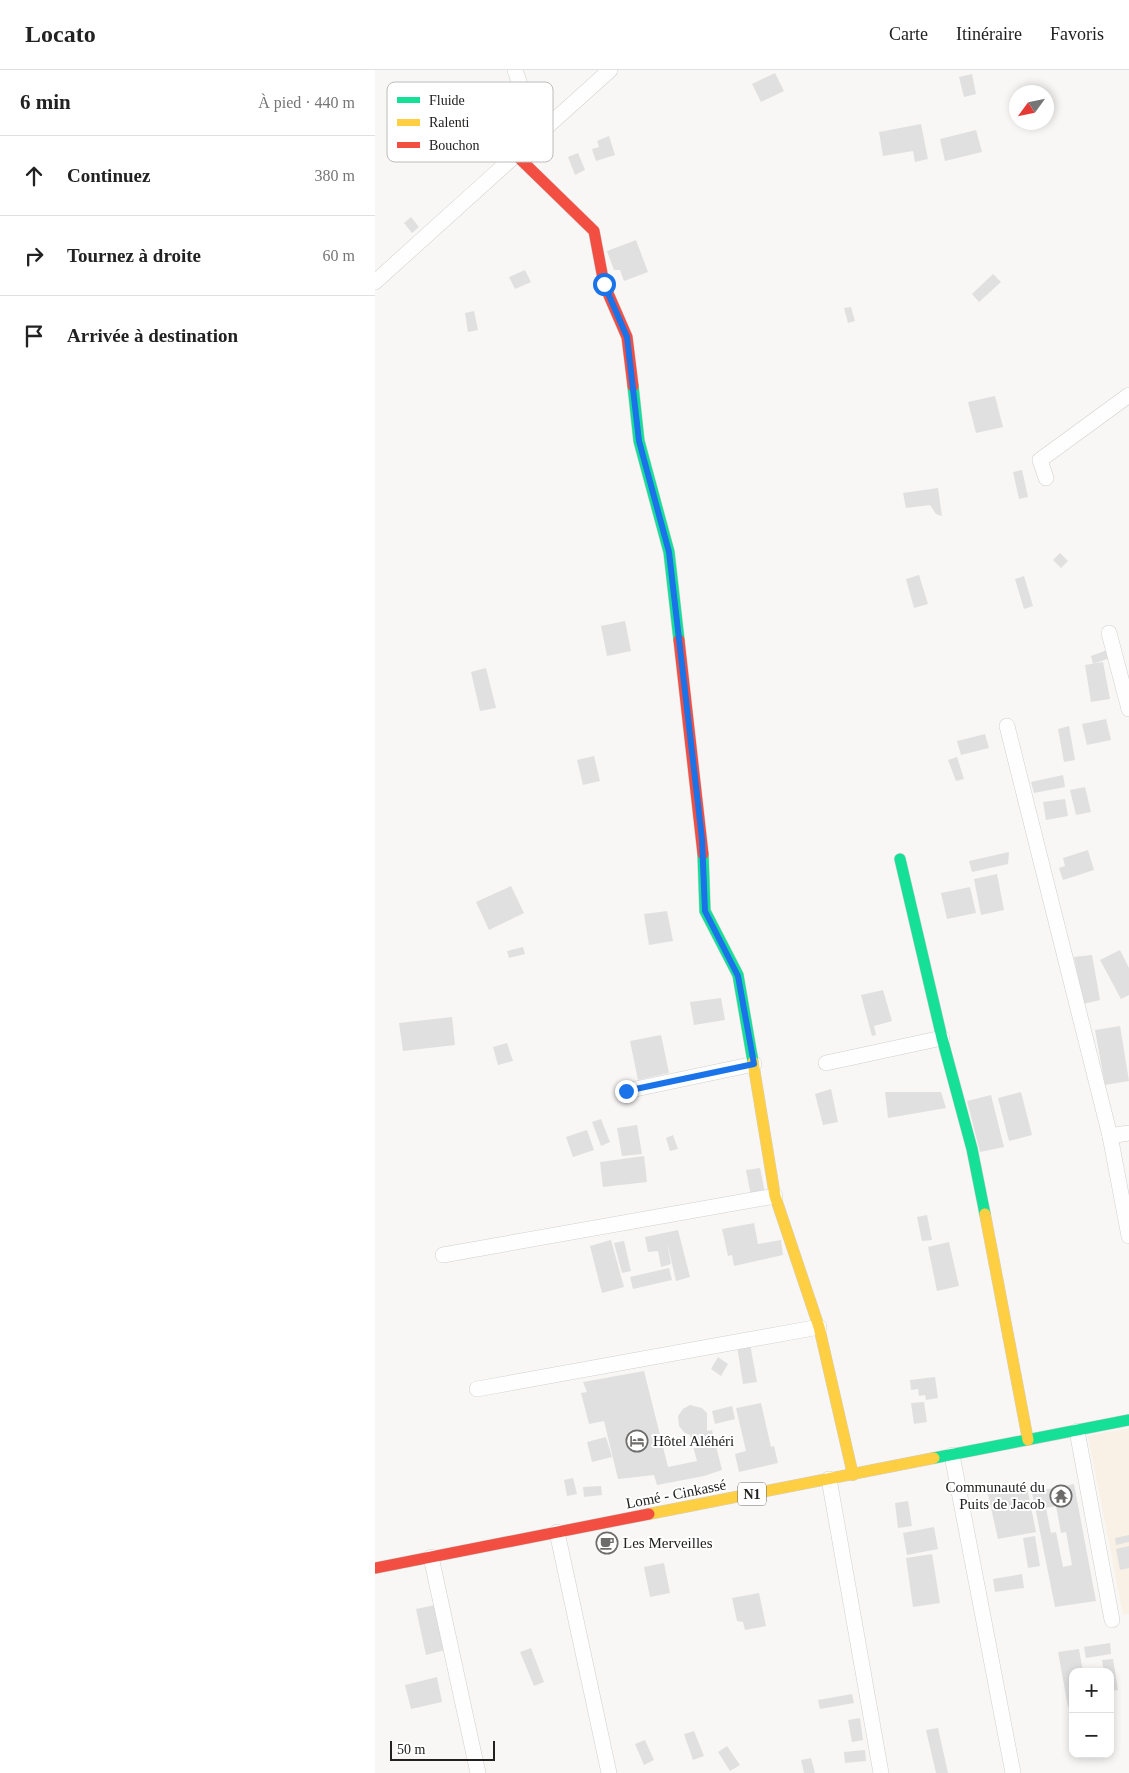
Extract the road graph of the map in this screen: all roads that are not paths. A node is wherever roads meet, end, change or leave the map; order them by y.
1 (515, 70) edge
2 (610, 70) edge
3 (519, 82) edge
4 (553, 120) edge
5 (506, 162) edge
6 (523, 162) edge
7 (375, 282) edge
8 (1129, 395) edge
9 (1046, 478) dead end
10 (1109, 633) dead end
11 (1129, 709) edge
12 (1007, 726) dead end
13 (900, 859) dead end
14 (942, 1038) junction
15 (826, 1063) dead end
16 (754, 1064) junction
17 (626, 1091) dead end
18 (1129, 1133) edge
19 (1110, 1136) junction
20 (775, 1196) junction
21 (1129, 1236) edge
22 (443, 1255) dead end
23 (819, 1327) junction
24 (477, 1389) dead end
25 (1129, 1420) edge
26 (1077, 1430) junction
27 (1029, 1440) junction
28 (951, 1455) junction
29 (853, 1474) junction
30 (829, 1479) junction
31 (557, 1532) junction
32 (431, 1557) junction
33 (375, 1568) edge
34 (1112, 1620) dead end
35 (478, 1773) edge
36 (609, 1773) edge
37 (881, 1773) edge
38 (1013, 1773) edge

1 - 3 street
2 - 4 street
5 - 7 street
6 - 16 main road
8 - 9 street
10 - 11 street
12 - 19 street
13 - 14 main road
14 - 15 street
14 - 27 main road
16 - 17 street
16 - 20 main road
18 - 19 street
19 - 21 street
20 - 22 street
20 - 23 main road
23 - 24 street
23 - 29 main road
25 - 26 main road, Lomé - Cinkassé / N1
26 - 27 main road, Lomé - Cinkassé / N1
26 - 34 street
27 - 28 main road, Lomé - Cinkassé / N1
28 - 29 main road, Lomé - Cinkassé / N1
28 - 38 street
29 - 30 main road, Lomé - Cinkassé / N1
30 - 31 main road, Lomé - Cinkassé / N1
30 - 37 street
31 - 32 main road, Lomé - Cinkassé / N1
31 - 36 street
32 - 33 main road, Lomé - Cinkassé / N1
32 - 35 street

